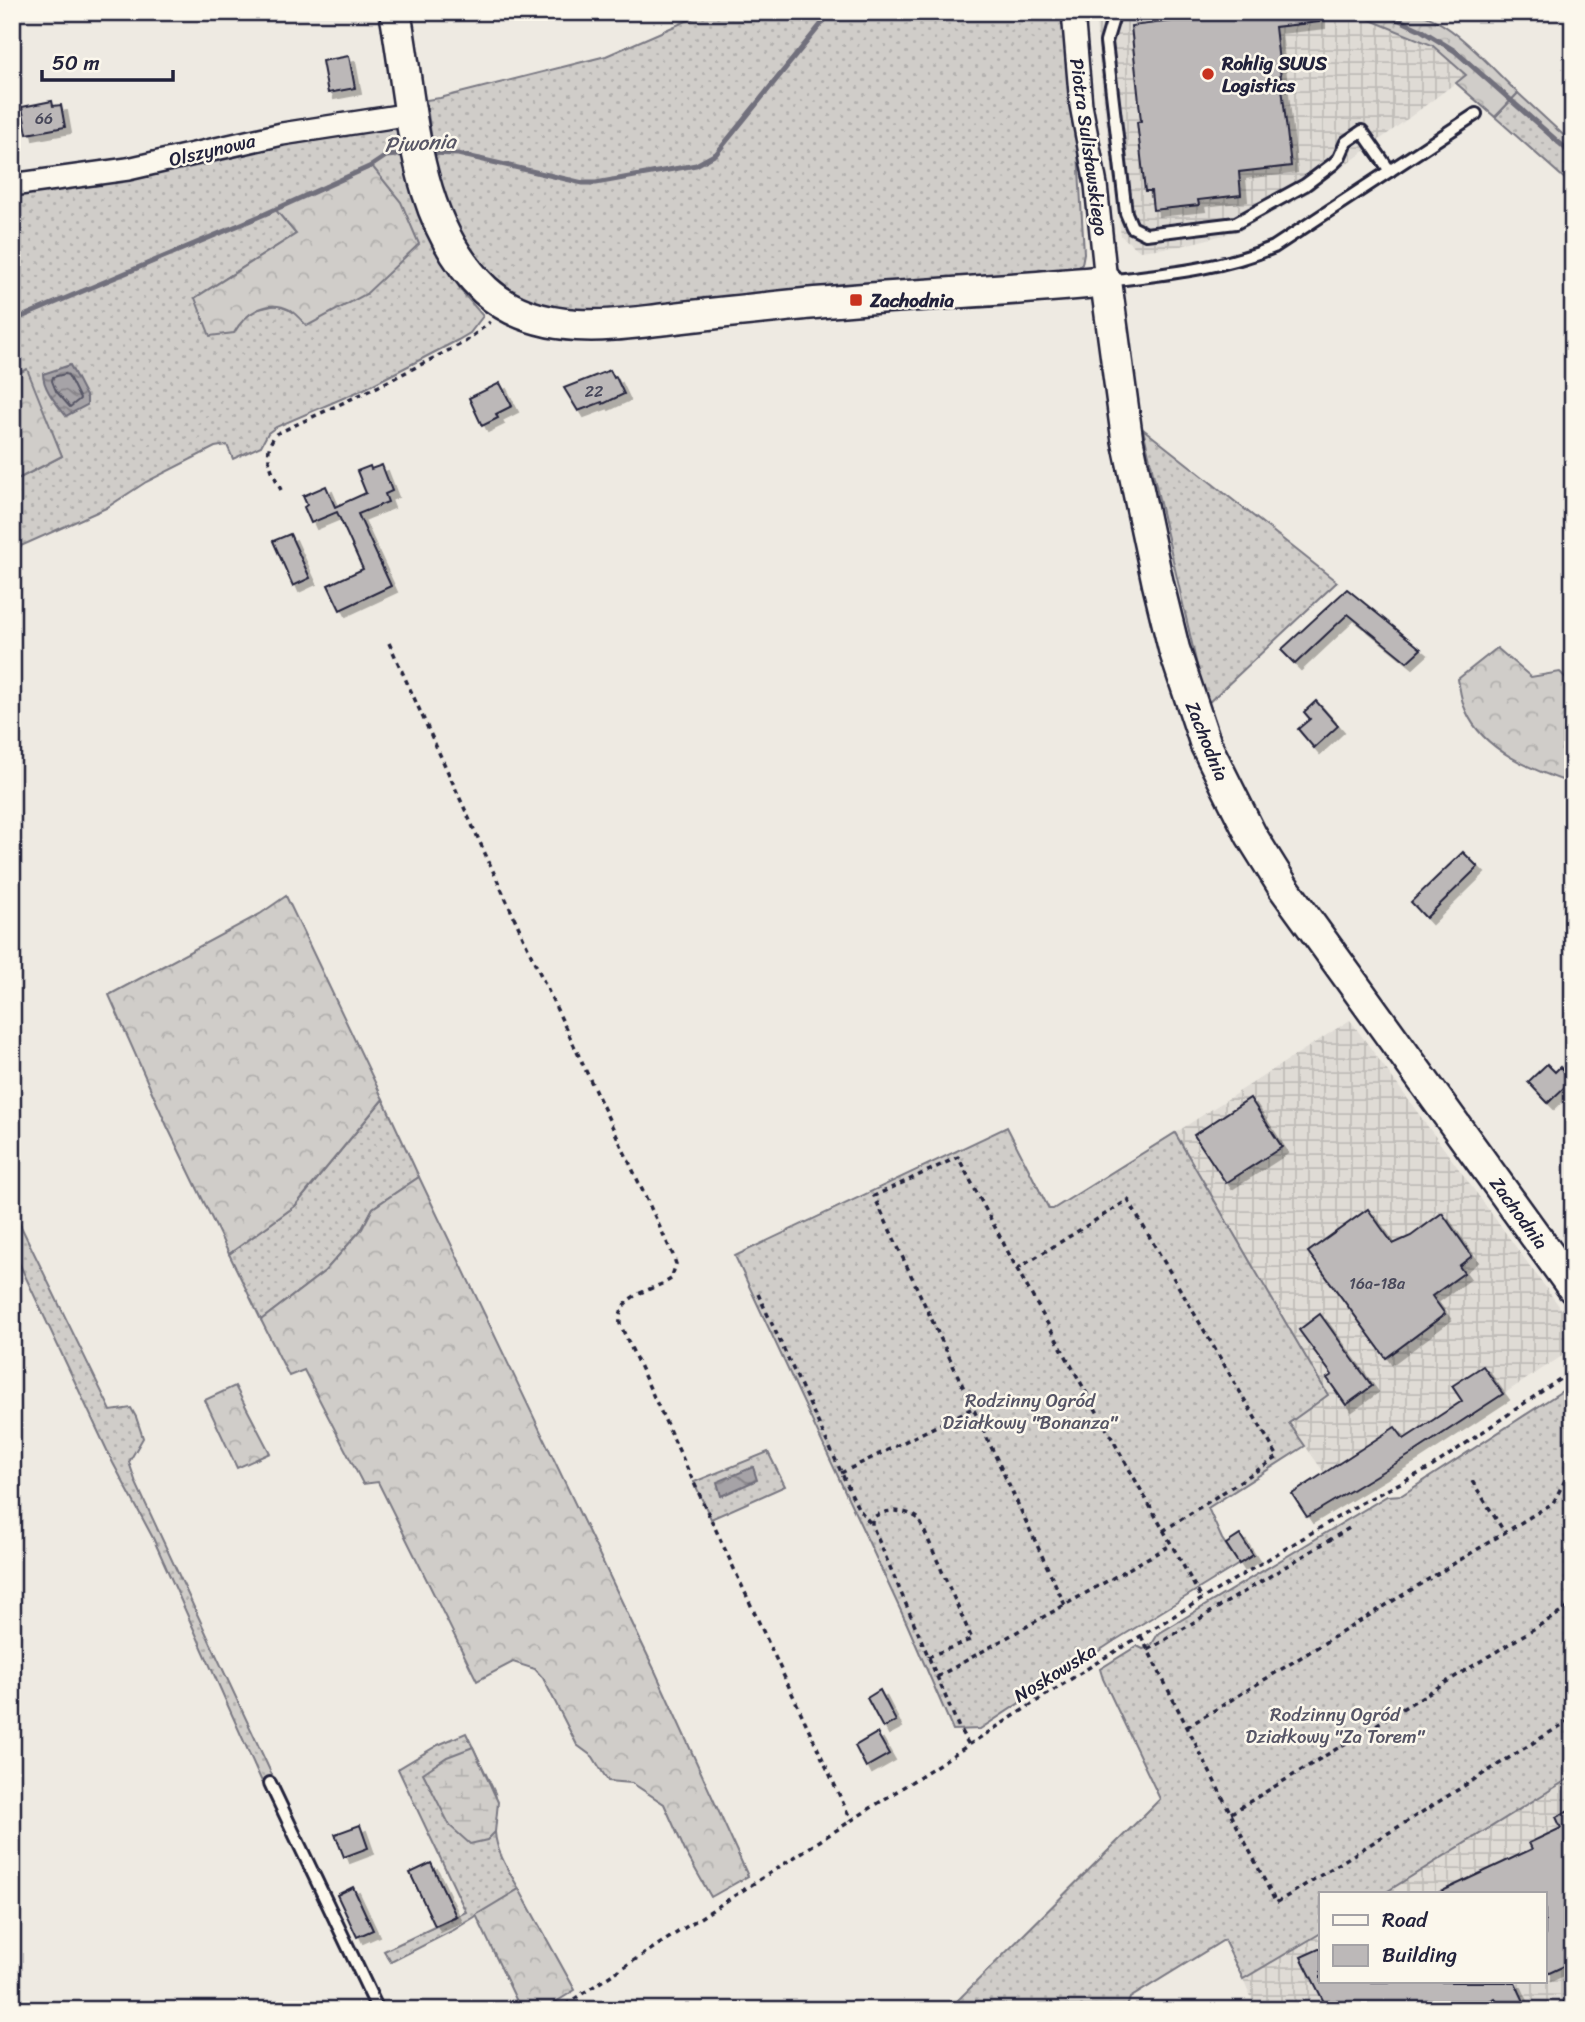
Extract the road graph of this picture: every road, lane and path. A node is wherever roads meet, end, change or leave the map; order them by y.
1 (395, 12) edge
2 (1073, 12) edge
3 (1115, 12) edge
4 (411, 114) junction
5 (1476, 114) dead end
6 (1390, 171) junction
7 (12, 184) edge
8 (1106, 281) junction
9 (506, 305) junction
10 (281, 490) dead end
11 (389, 643) dead end
12 (1017, 1269) junction
13 (1573, 1288) edge
14 (758, 1294) dead end
15 (1573, 1370) edge
16 (973, 1408) junction
17 (1573, 1465) edge
18 (841, 1473) junction
19 (1472, 1481) dead end
20 (872, 1525) junction
21 (1352, 1527) dead end
22 (1163, 1531) junction
23 (1505, 1533) junction
24 (1171, 1545) junction
25 (1202, 1599) junction
26 (1065, 1605) junction
27 (1573, 1605) edge
28 (1141, 1636) junction
29 (1148, 1650) junction
30 (928, 1657) junction
31 (937, 1677) junction
32 (1573, 1718) edge
33 (1187, 1727) junction
34 (969, 1745) junction
35 (270, 1783) dead end
36 (1231, 1813) junction
37 (851, 1820) junction
38 (378, 2010) edge
39 (557, 2010) edge

1 - 4 street
2 - 8 street, Piotra Sulisławskiego
3 - 6 lane
4 - 7 street, Olszynowa
4 - 9 street
5 - 6 lane
6 - 8 lane
8 - 9 street
8 - 13 street, Zachodnia
9 - 10 path
11 - 37 path
12 - 16 path
12 - 22 path
12 - 22 path
14 - 18 path
15 - 25 path, Noskowska
16 - 18 path
16 - 26 path
17 - 23 path
18 - 20 path
19 - 23 path
20 - 30 path
20 - 30 path
21 - 29 path
22 - 24 path
23 - 33 path
24 - 25 path
24 - 26 path
25 - 28 path, Noskowska
26 - 31 path
27 - 36 path
28 - 29 path
28 - 34 path, Noskowska
29 - 33 path
30 - 31 path
31 - 34 path
32 - 36 path
33 - 36 path
34 - 37 path, Noskowska
35 - 38 lane
37 - 39 path, Noskowska

